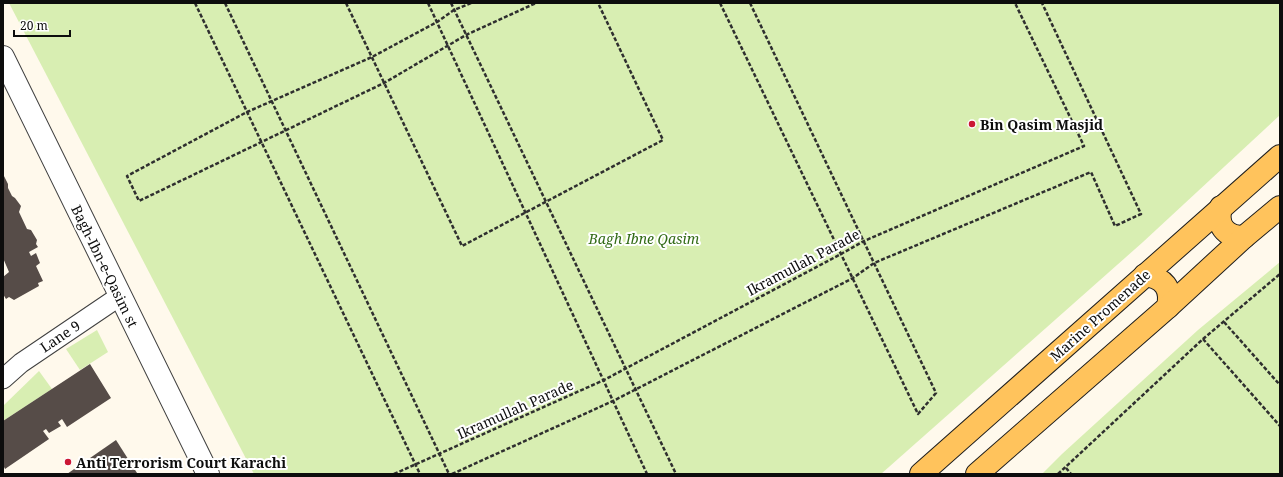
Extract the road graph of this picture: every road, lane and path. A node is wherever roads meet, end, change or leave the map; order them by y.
1 (195, 3) edge
2 (225, 3) edge
3 (346, 3) edge
4 (428, 3) edge
5 (451, 3) edge
6 (470, 3) edge
7 (536, 3) edge
8 (598, 3) edge
9 (720, 3) edge
10 (750, 3) edge
11 (1015, 3) edge
12 (1042, 3) edge
13 (454, 10) junction
14 (436, 22) junction
15 (466, 35) junction
16 (448, 47) junction
17 (3, 57) edge
18 (372, 57) junction
19 (384, 83) junction
20 (272, 102) junction
21 (247, 112) junction
22 (286, 131) junction
23 (261, 141) junction
24 (1280, 156) edge
25 (545, 202) junction
26 (1221, 207) junction
27 (1280, 207) edge
28 (526, 212) junction
29 (1244, 237) junction
30 (864, 241) junction
31 (841, 254) junction
32 (874, 263) junction
33 (1280, 274) edge
34 (1145, 275) junction
35 (852, 278) junction
36 (120, 296) junction
37 (1168, 307) junction
38 (1224, 322) junction
39 (1203, 339) junction
40 (625, 369) junction
41 (3, 379) edge
42 (604, 380) junction
43 (1280, 385) edge
44 (635, 389) junction
45 (614, 401) junction
46 (1280, 426) edge
47 (439, 455) junction
48 (416, 465) junction
49 (1066, 468) junction
50 (208, 474) edge
51 (394, 474) edge
52 (420, 474) edge
53 (449, 474) edge
54 (452, 474) edge
55 (647, 474) edge
56 (676, 474) edge
57 (921, 474) edge
58 (977, 474) edge
59 (1058, 474) edge
60 (1071, 474) edge

1 - 21 path
2 - 20 path
3 - 18 path
4 - 14 path
5 - 13 path
6 - 13 path
7 - 15 path
8 - 25 path
9 - 31 path
10 - 30 path
11 - 30 path, Ikramullah Parade
12 - 32 path
13 - 14 path
13 - 15 path
14 - 16 path
14 - 18 path
15 - 16 path
15 - 25 path
16 - 19 path
16 - 28 path
17 - 36 street, Bagh-Ibn-e-Qasim st
18 - 19 path
18 - 20 path
19 - 22 path
19 - 28 path
20 - 21 path
20 - 22 path
21 - 23 path
21 - 23 path
22 - 23 path
22 - 47 path
23 - 48 path
24 - 26 main road, Marine Promenade
25 - 28 path
25 - 40 path
26 - 29 main road
26 - 34 main road, Marine Promenade
27 - 29 main road
28 - 42 path
29 - 37 main road
30 - 31 path, Ikramullah Parade
30 - 32 path
31 - 35 path
31 - 40 path, Ikramullah Parade
32 - 35 path
32 - 35 path
33 - 38 path
34 - 37 main road
34 - 57 main road, Marine Promenade
35 - 44 path
36 - 41 street, Lane 9
36 - 50 street, Bagh-Ibn-e-Qasim st
37 - 58 main road
38 - 39 path
38 - 43 path
39 - 46 path
39 - 49 path
40 - 42 path, Ikramullah Parade
40 - 44 path
42 - 45 path
42 - 47 path, Ikramullah Parade
44 - 45 path
44 - 56 path
45 - 54 path
45 - 55 path
47 - 48 path, Ikramullah Parade
47 - 53 path
48 - 51 path, Ikramullah Parade
48 - 52 path
49 - 59 path
49 - 60 path

